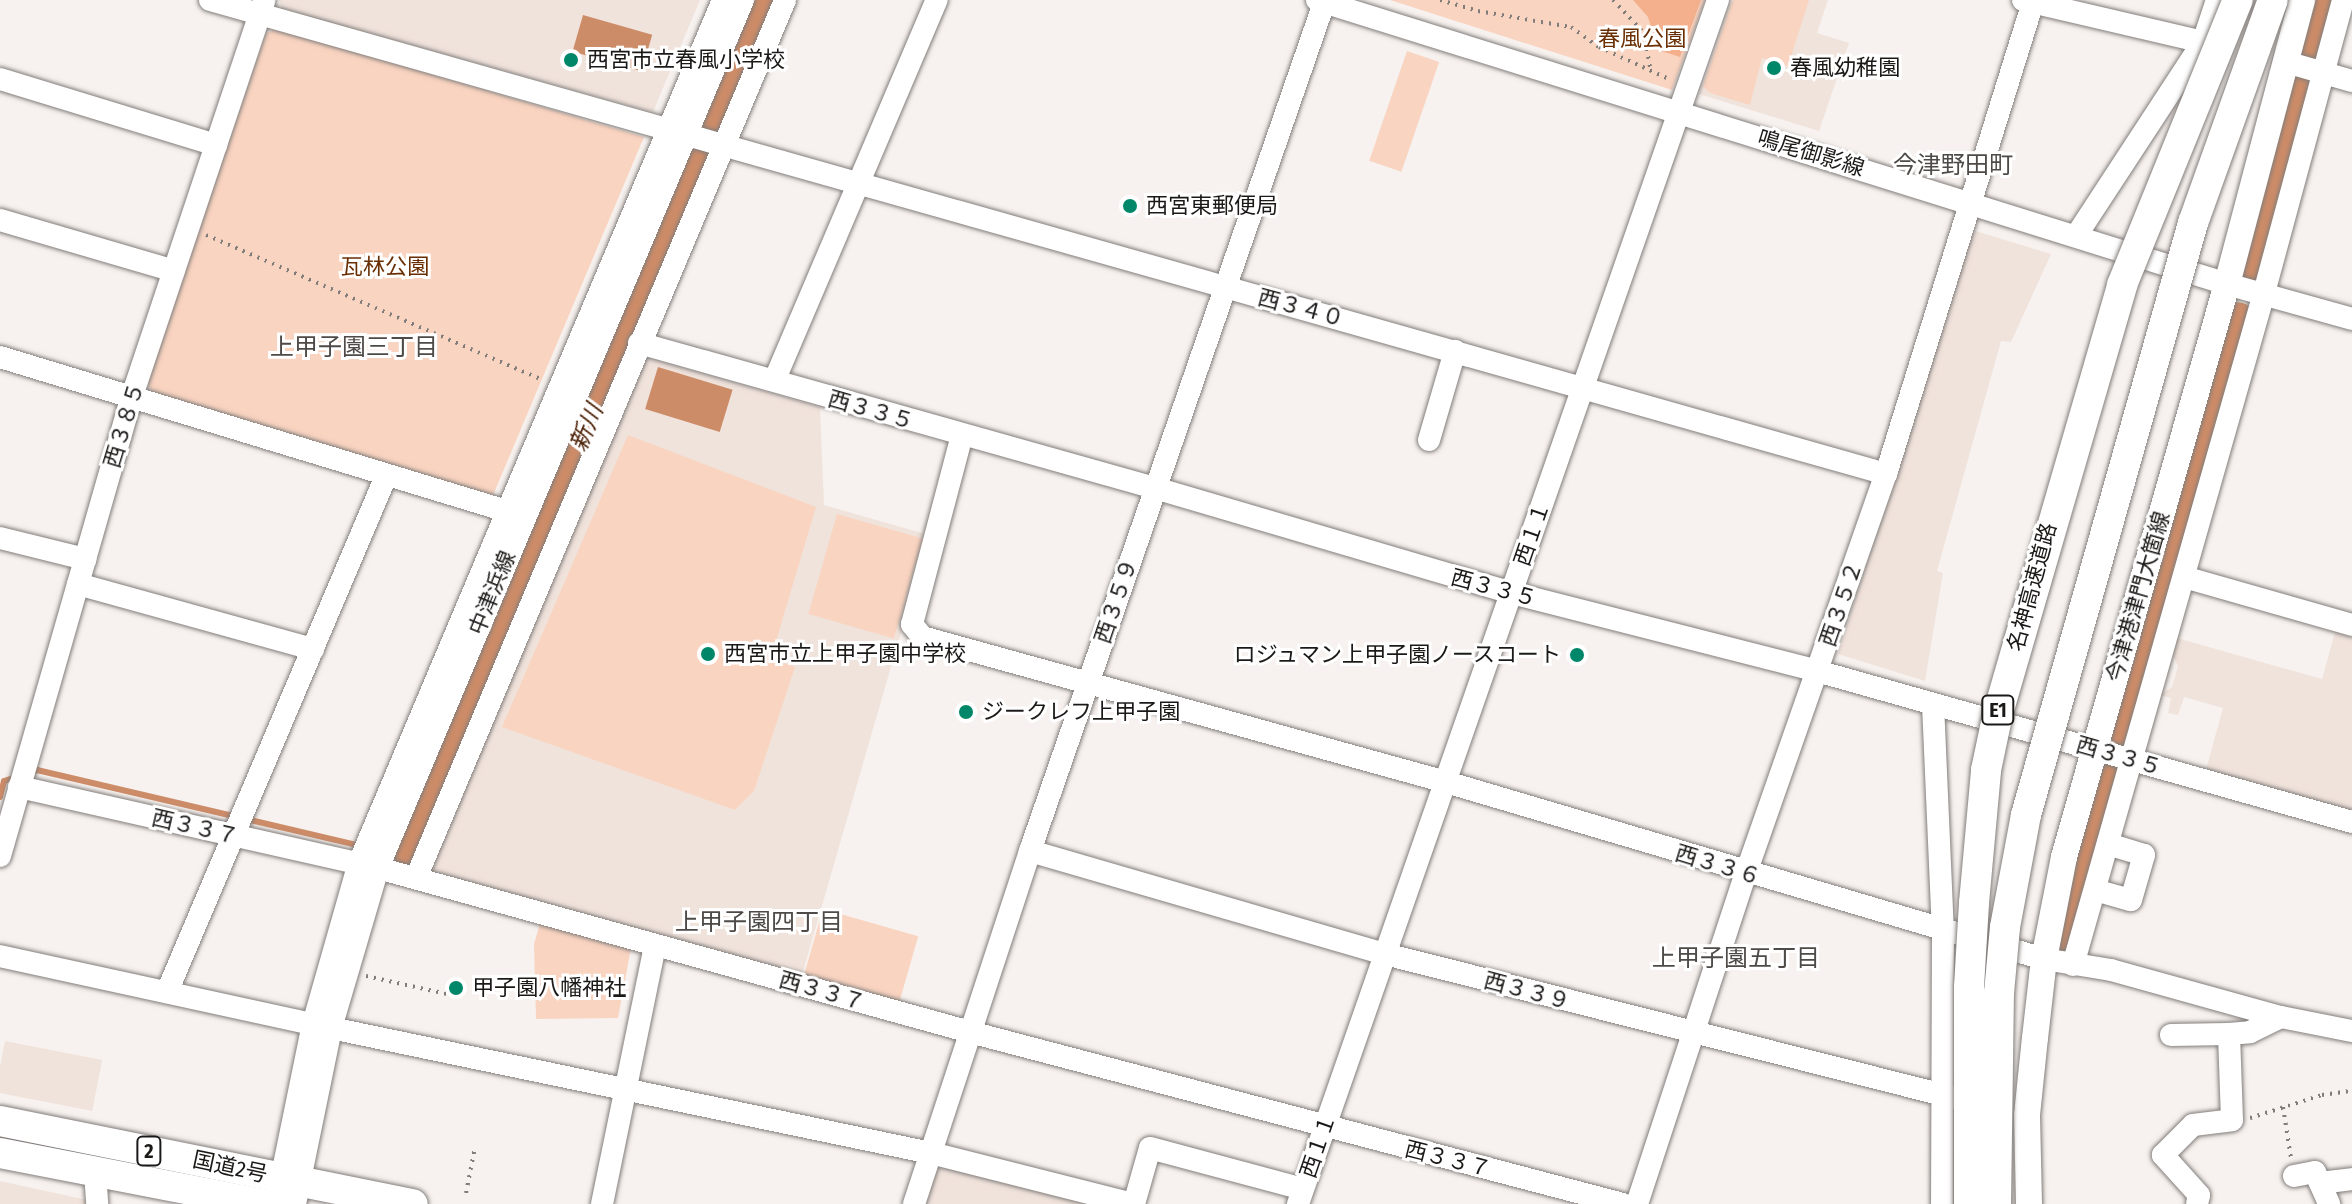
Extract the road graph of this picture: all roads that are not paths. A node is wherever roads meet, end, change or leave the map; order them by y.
1 (210, 0) edge
2 (723, 0) edge
3 (743, 0) edge
4 (785, 0) edge
5 (937, 0) edge
6 (1718, 0) edge
7 (2217, 0) edge
8 (2238, 0) edge
9 (2273, 0) edge
10 (2302, 0) edge
11 (2343, 0) edge
12 (1322, 1) edge
13 (2030, 1) edge
14 (262, 7) edge
15 (2203, 42) junction
16 (2305, 68) junction
17 (0, 79) edge
18 (2352, 81) edge
19 (1680, 112) junction
20 (698, 138) junction
21 (216, 145) junction
22 (858, 184) junction
23 (1971, 203) junction
24 (0, 220) edge
25 (2076, 236) junction
26 (174, 271) junction
27 (2227, 284) junction
28 (1225, 288) junction
29 (2264, 293) junction
30 (2352, 319) edge
31 (639, 343) junction
32 (1455, 351) junction
33 (0, 357) edge
34 (775, 379) junction
35 (1584, 387) junction
36 (131, 399) junction
37 (962, 435) junction
38 (1429, 440) dead end
39 (1886, 474) junction
40 (386, 476) junction
41 (1155, 488) junction
42 (516, 514) junction
43 (0, 538) edge
44 (85, 559) junction
45 (2184, 577) junction
46 (78, 584) junction
47 (1512, 593) junction
48 (2352, 625) edge
49 (313, 649) junction
50 (1817, 671) junction
51 (1087, 683) junction
52 (1933, 704) junction
53 (2115, 755) junction
54 (22, 779) junction
55 (1446, 782) junction
56 (5, 818) edge
57 (2352, 822) edge
58 (233, 836) junction
59 (2108, 844) junction
60 (1030, 851) junction
61 (0, 856) edge
62 (368, 866) junction
63 (1746, 873) junction
64 (416, 878) junction
65 (2095, 890) junction
66 (1943, 930) junction
67 (655, 945) junction
68 (1385, 954) junction
69 (0, 956) edge
70 (2044, 959) junction
71 (2073, 965) junction
72 (167, 992) junction
73 (2281, 1017) junction
74 (322, 1026) junction
75 (2352, 1031) edge
76 (970, 1032) junction
77 (2229, 1034) junction
78 (1694, 1035) junction
79 (2171, 1035) dead end
80 (624, 1089) junction
81 (1944, 1096) junction
82 (2027, 1115) junction
83 (0, 1121) edge
84 (1325, 1127) junction
85 (0, 1153) edge
86 (931, 1153) junction
87 (95, 1172) junction
88 (2294, 1176) road end
89 (2352, 1179) edge
90 (2320, 1183) junction
91 (287, 1192) edge
92 (1301, 1196) edge
93 (97, 1204) edge
94 (263, 1204) edge
95 (413, 1204) edge
96 (602, 1204) edge
97 (914, 1204) edge
98 (1133, 1204) edge
99 (1623, 1204) edge
100 (1637, 1204) edge
101 (1942, 1204) edge
102 (1969, 1204) edge
103 (1996, 1204) edge
104 (2029, 1204) edge
105 (2197, 1204) edge
106 (2329, 1204) edge

1 - 14 street, 西３４０
2 - 20 street, 中津浜線
3 - 20 street, 中津浜線
4 - 20 street
5 - 22 street
6 - 19 street, 西１１
7 - 15 street
8 - 102 highway, 名神高速道路 / E1, bridge
9 - 103 highway, E1, bridge
10 - 16 main road, 今津港津門大箇線
11 - 16 street
12 - 19 street, 鳴尾御影線
12 - 28 street, 西３５９
13 - 15 street
13 - 23 street, 西３５２
14 - 20 street, 西３４０
14 - 21 street, 西３８５
15 - 25 street
16 - 18 street
16 - 27 main road, 今津港津門大箇線
16 - 29 street
17 - 21 street
19 - 23 street, 鳴尾御影線
19 - 35 street, 西１１
20 - 22 street, 西３４０
20 - 31 street
20 - 42 street, 中津浜線
21 - 26 street, 西３８５
22 - 28 street, 西３４０
22 - 34 street
23 - 25 street, 鳴尾御影線
23 - 39 street, 西３５２
24 - 26 street
25 - 27 street, 鳴尾御影線
26 - 36 street, 西３８５
27 - 29 street, 鳴尾御影線
27 - 53 main road, 今津港津門大箇線
28 - 32 street, 西３４０
28 - 41 street, 西３５９
29 - 30 street, 鳴尾御影線
29 - 45 street
31 - 34 street, 西３３５
31 - 64 street
32 - 35 street, 西３４０
32 - 38 street
33 - 36 street
34 - 37 street, 西３３５
35 - 39 street, 西３４０
35 - 47 street, 西１１
36 - 40 street
36 - 44 street, 西３８５
37 - 41 street, 西３３５
37 - 51 street, 西３３６
39 - 50 street, 西３５２
40 - 42 street
40 - 49 street
41 - 47 street, 西３３５
41 - 51 street, 西３５９
42 - 62 street, 中津浜線
43 - 44 street
44 - 46 street, 西３８５
45 - 48 street
45 - 53 street
46 - 49 street
46 - 54 street, 西３８５
47 - 50 street, 西３３５
47 - 55 street, 西１１
49 - 58 street
50 - 52 street, 西３３５
50 - 63 street, 西３５２
51 - 55 street, 西３３６
51 - 60 street, 西３５９
52 - 53 street, 西３３５
52 - 66 street
53 - 57 street, 西３３５
53 - 59 street
53 - 70 main road, 今津港津門大箇線
54 - 56 street, 西３８５
54 - 58 street, 西３３７
55 - 63 street, 西３３６
55 - 68 street, 西１１
56 - 61 street, 西３８５
58 - 62 street, 西３３７
58 - 72 street
59 - 65 street
59 - 65 street
60 - 68 street, 西３３９
60 - 76 street, 西３５９
62 - 64 street, 西３３７
62 - 74 street, 中津浜線
63 - 66 street, 西３３６
63 - 78 street, 西３５２
64 - 67 street, 西３３７
65 - 71 street
66 - 70 street, 西３３６
66 - 81 street
67 - 76 street, 西３３７
67 - 80 street
68 - 78 street, 西３３９
68 - 84 street, 西１１
69 - 72 street
70 - 71 street, 西３３６
70 - 82 main road, 今津港津門大箇線
71 - 73 street, 西３３６
72 - 74 street
73 - 75 street, 西３３６
73 - 77 street
74 - 80 street
74 - 91 street, 中津浜線
76 - 84 street, 西３３７
76 - 86 street, 西３５９
77 - 79 street
77 - 105 street
78 - 81 street, 西３３９
78 - 100 street, 西３５２
80 - 86 street
80 - 96 street
81 - 82 street, 西３３９
81 - 101 street
82 - 104 main road, 今津港津門大箇線
83 - 91 highway, 国道2号 / 2
84 - 92 street, 西１１
84 - 99 street, 西３３７
85 - 87 highway, 国道2号 / 2
86 - 97 street, 西３５９
86 - 98 street
87 - 93 street
87 - 94 highway, 国道2号 / 2
88 - 90 street
89 - 90 street
90 - 106 street
91 - 95 highway, 国道2号 / 2
92 - 98 street

